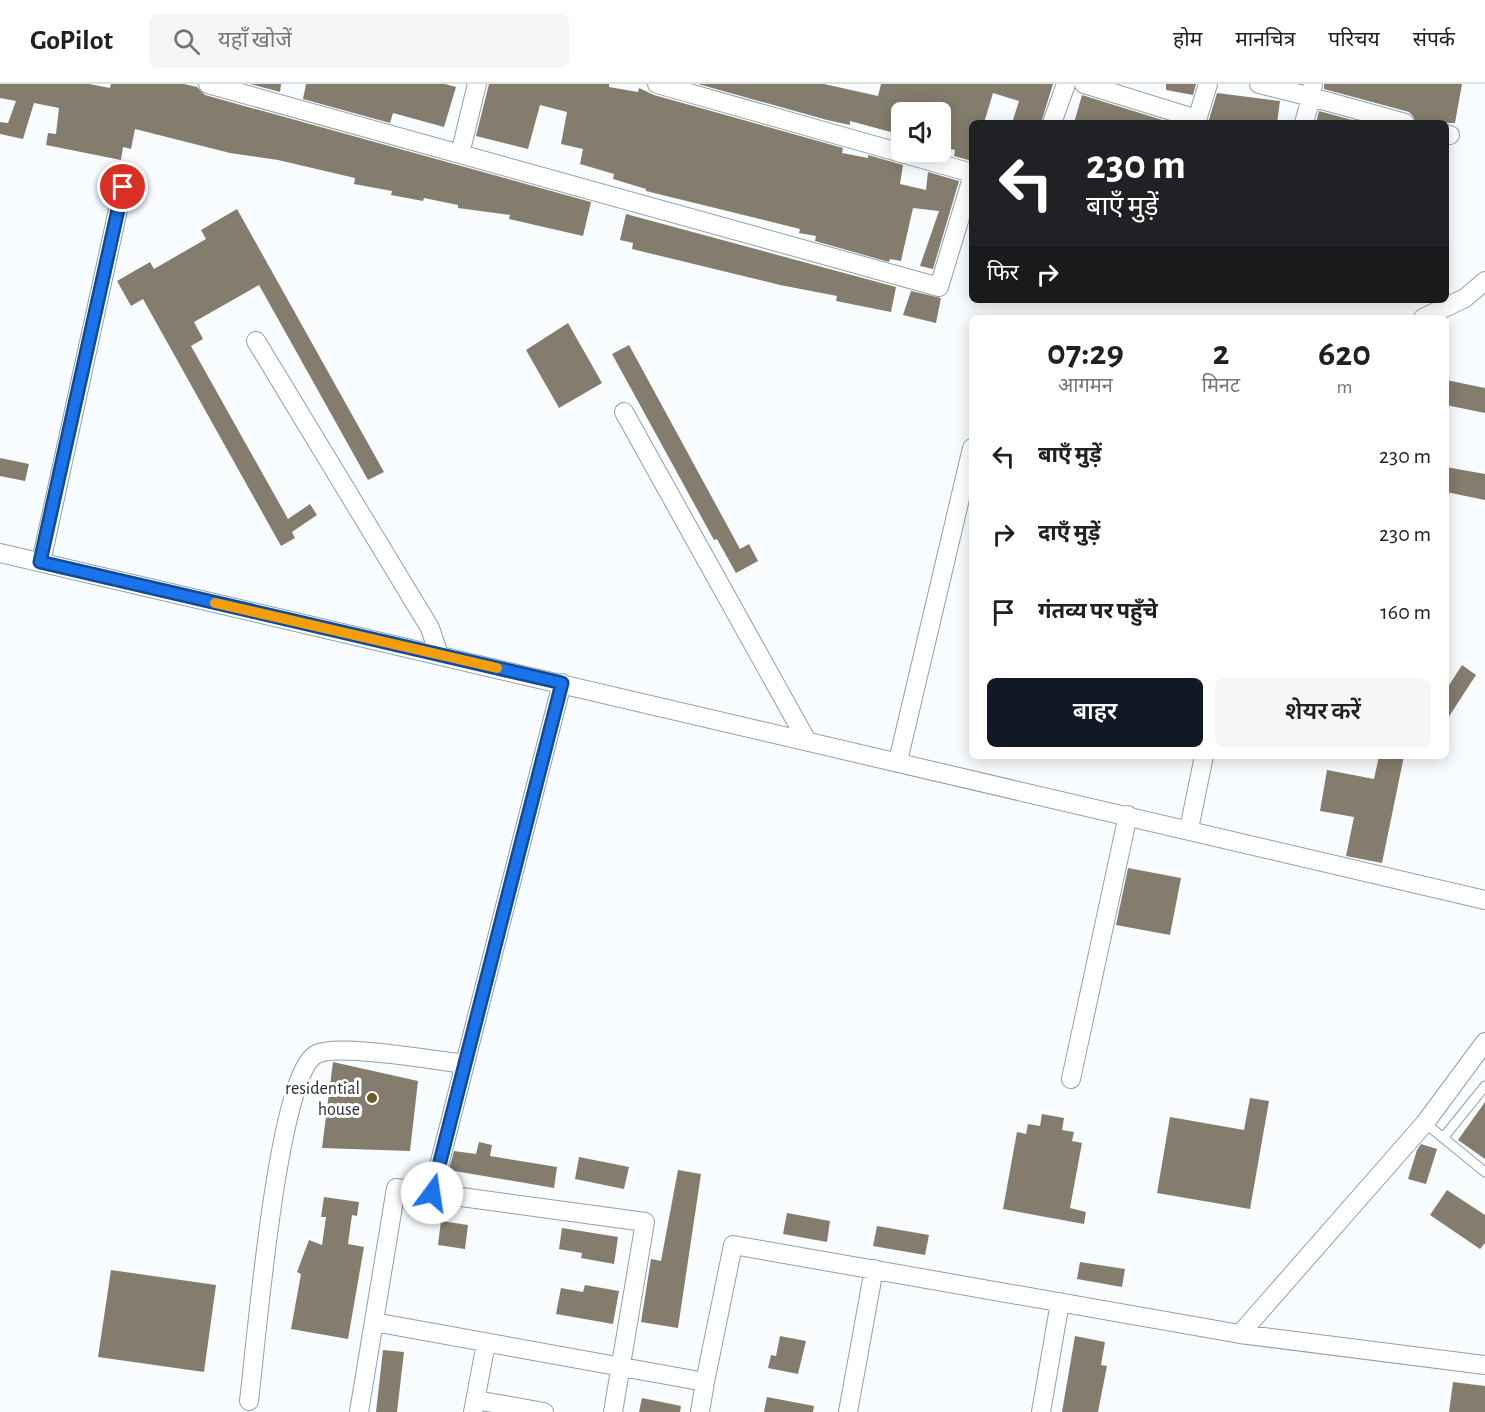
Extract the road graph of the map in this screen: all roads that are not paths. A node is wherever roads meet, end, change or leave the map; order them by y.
1 (477, 84) edge
2 (657, 84) edge
3 (1066, 84) edge
4 (1078, 84) edge
5 (1084, 84) edge
6 (1208, 84) edge
7 (1259, 84) edge
8 (214, 85) edge
9 (1312, 90) edge
10 (1053, 120) edge
11 (1067, 120) edge
12 (1194, 120) edge
13 (1197, 120) edge
14 (1305, 120) edge
15 (1397, 120) edge
16 (460, 154) junction
17 (969, 172) edge
18 (123, 187) dead end
19 (969, 188) edge
20 (1485, 281) edge
21 (1429, 315) edge
22 (256, 341) dead end
23 (624, 412) dead end
24 (969, 461) edge
25 (0, 553) edge
26 (40, 562) junction
27 (439, 655) junction
28 (562, 683) junction
29 (807, 741) junction
30 (1203, 759) edge
31 (898, 761) junction
32 (1128, 815) junction
33 (1189, 829) junction
34 (1485, 900) edge
35 (1485, 1042) edge
36 (465, 1064) junction
37 (1071, 1079) dead end
38 (1485, 1086) edge
39 (1425, 1123) junction
40 (1443, 1138) junction
41 (1485, 1172) edge
42 (432, 1193) junction
43 (874, 1269) junction
44 (1060, 1302) junction
45 (374, 1322) junction
46 (1240, 1334) junction
47 (486, 1343) junction
48 (1485, 1365) edge
49 (621, 1366) junction
50 (705, 1382) junction
51 (249, 1401) dead end
52 (474, 1406) edge
53 (359, 1412) edge
54 (544, 1412) edge
55 (613, 1412) edge
56 (700, 1412) edge
57 (848, 1412) edge
58 (1041, 1412) edge

1 - 16 street
2 - 17 street
3 - 10 street
4 - 11 street
5 - 12 street
6 - 13 street
7 - 9 street
8 - 16 street
9 - 14 street
9 - 15 street
16 - 19 street
18 - 26 street
20 - 21 street
22 - 27 street
23 - 29 street
24 - 31 street
25 - 26 street
26 - 27 street
27 - 28 street
28 - 29 street
28 - 36 street
29 - 31 street
30 - 33 street
31 - 32 street
32 - 33 street
32 - 37 street
33 - 34 street
35 - 39 street
36 - 42 street
36 - 51 street
38 - 40 lane
39 - 40 lane
39 - 46 street
40 - 41 lane
42 - 45 street
42 - 49 street
43 - 44 street
43 - 50 street
43 - 57 street
44 - 46 street
44 - 58 street
45 - 47 street
45 - 53 street
46 - 48 street
47 - 49 street
47 - 52 street
49 - 50 street
49 - 55 street
50 - 56 street
52 - 54 street

